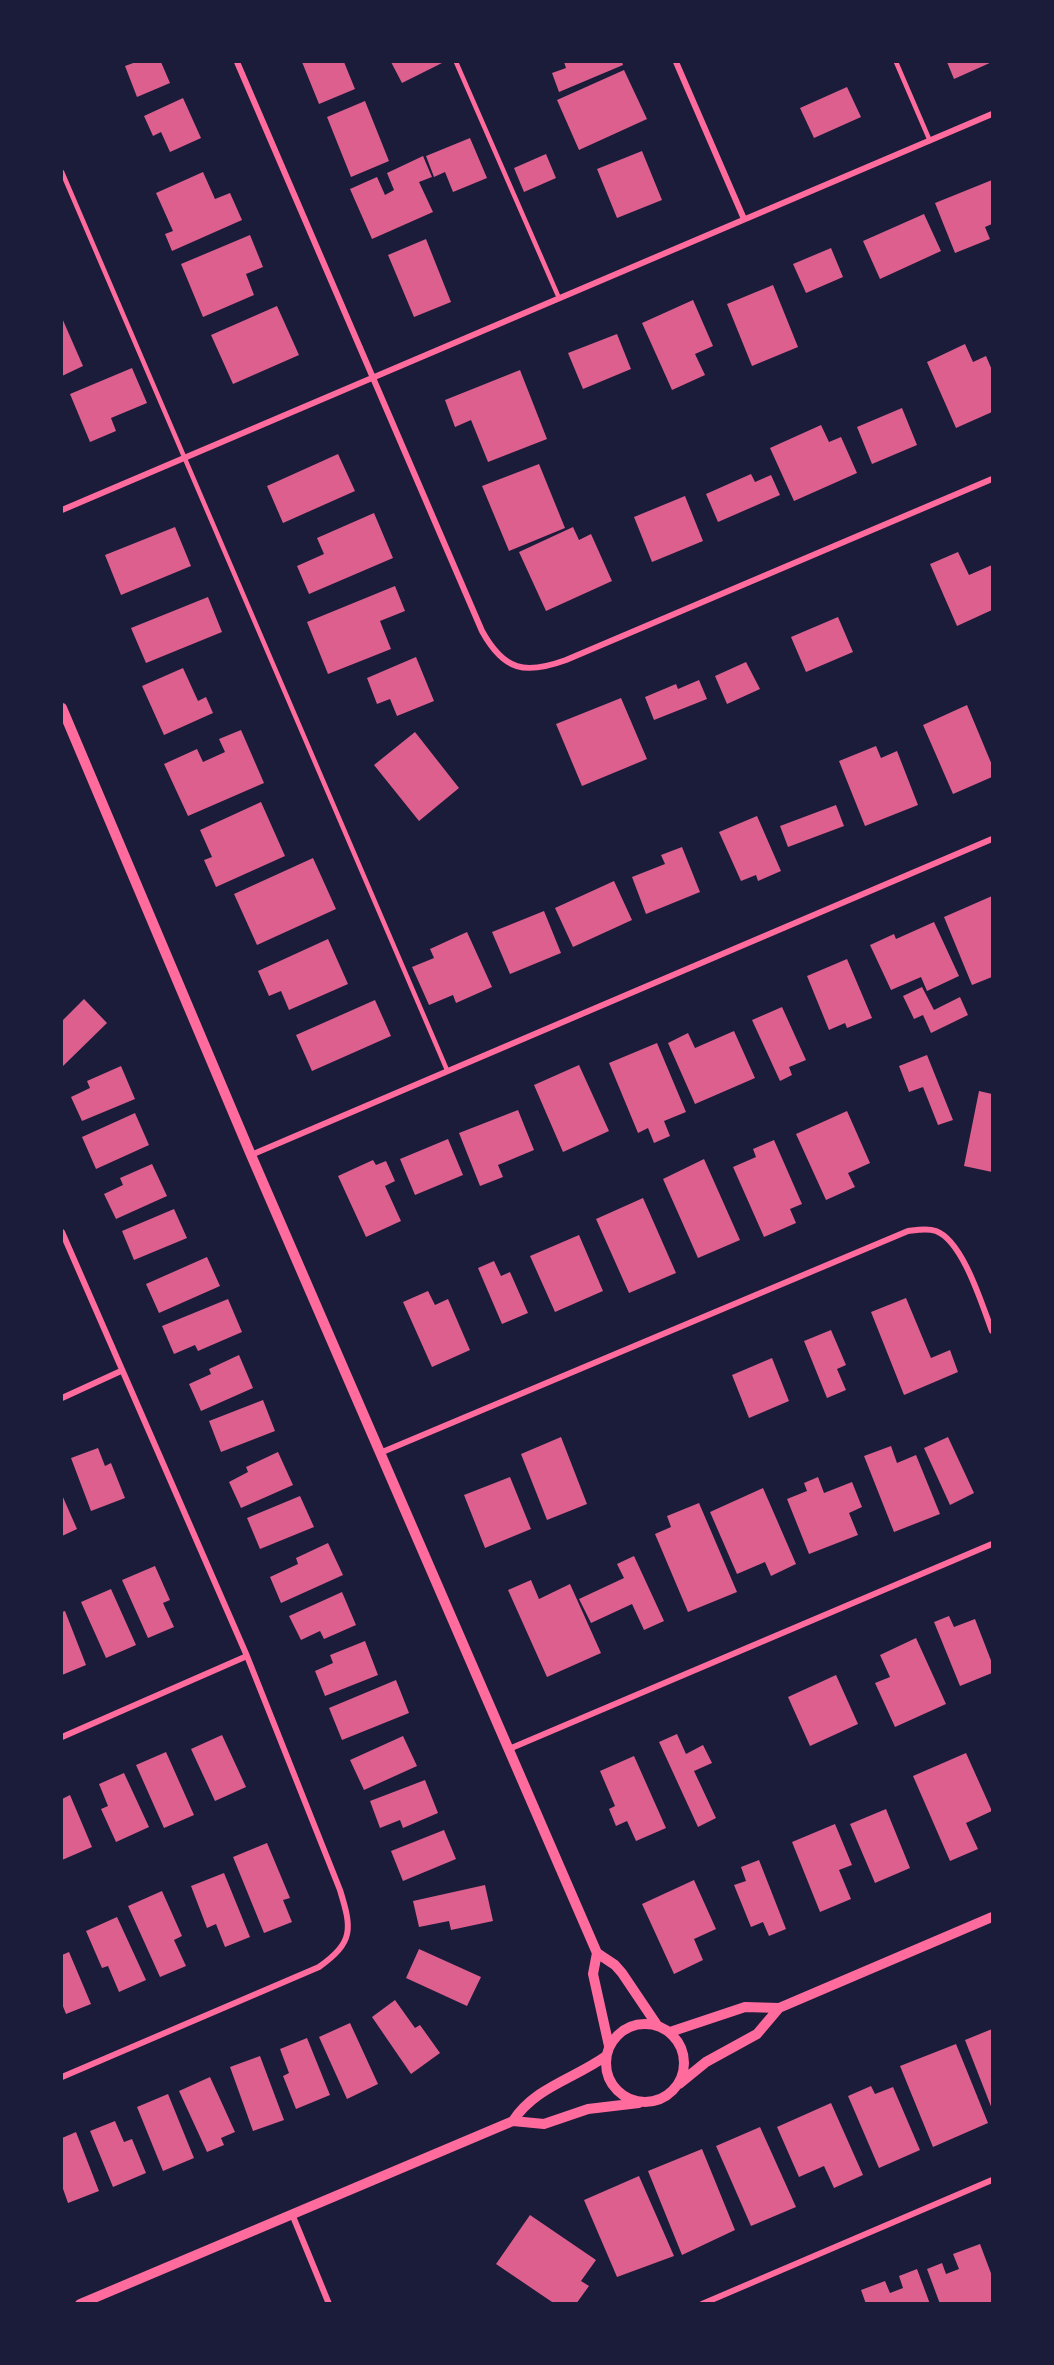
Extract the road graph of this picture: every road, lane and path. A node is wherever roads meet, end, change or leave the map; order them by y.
1 (237, 62) edge
2 (456, 62) edge
3 (676, 62) edge
4 (896, 62) edge
5 (993, 114) edge
6 (930, 141) junction
7 (62, 172) edge
8 (744, 219) junction
9 (559, 298) junction
10 (374, 378) junction
11 (184, 458) junction
12 (993, 479) edge
13 (62, 510) edge
14 (62, 708) edge
15 (993, 839) edge
16 (447, 1070) junction
17 (251, 1155) junction
18 (62, 1232) edge
19 (993, 1331) edge
20 (122, 1371) junction
21 (62, 1398) edge
22 (380, 1453) junction
23 (993, 1544) edge
24 (247, 1656) junction
25 (62, 1737) edge
26 (509, 1749) junction
27 (993, 1917) edge
28 (597, 1953) junction
29 (779, 2008) junction
30 (657, 2025) junction
31 (670, 2032) junction
32 (607, 2051) junction
33 (62, 2077) edge
34 (676, 2086) junction
35 (640, 2103) junction
36 (513, 2121) junction
37 (993, 2180) edge
38 (291, 2214) junction
39 (80, 2304) edge
40 (329, 2304) edge
41 (702, 2304) edge

1 - 10 street
2 - 9 lane
3 - 8 street
4 - 6 lane
5 - 6 street
6 - 8 street
7 - 11 lane
8 - 9 street
9 - 10 street
10 - 11 street
10 - 12 street
11 - 13 street
11 - 16 lane
14 - 17 street
15 - 16 street
16 - 17 street
17 - 22 street
18 - 20 street
19 - 22 street
20 - 21 street
20 - 24 street
22 - 26 street
23 - 26 street
24 - 25 street
24 - 33 street
26 - 28 street
27 - 29 street
28 - 30 street
28 - 32 street
29 - 31 street
29 - 34 street
30 - 31 street
30 - 32 street
31 - 34 street
32 - 35 street
32 - 36 street
34 - 35 street
35 - 36 street
36 - 38 street
37 - 41 street
38 - 39 street
38 - 40 street

